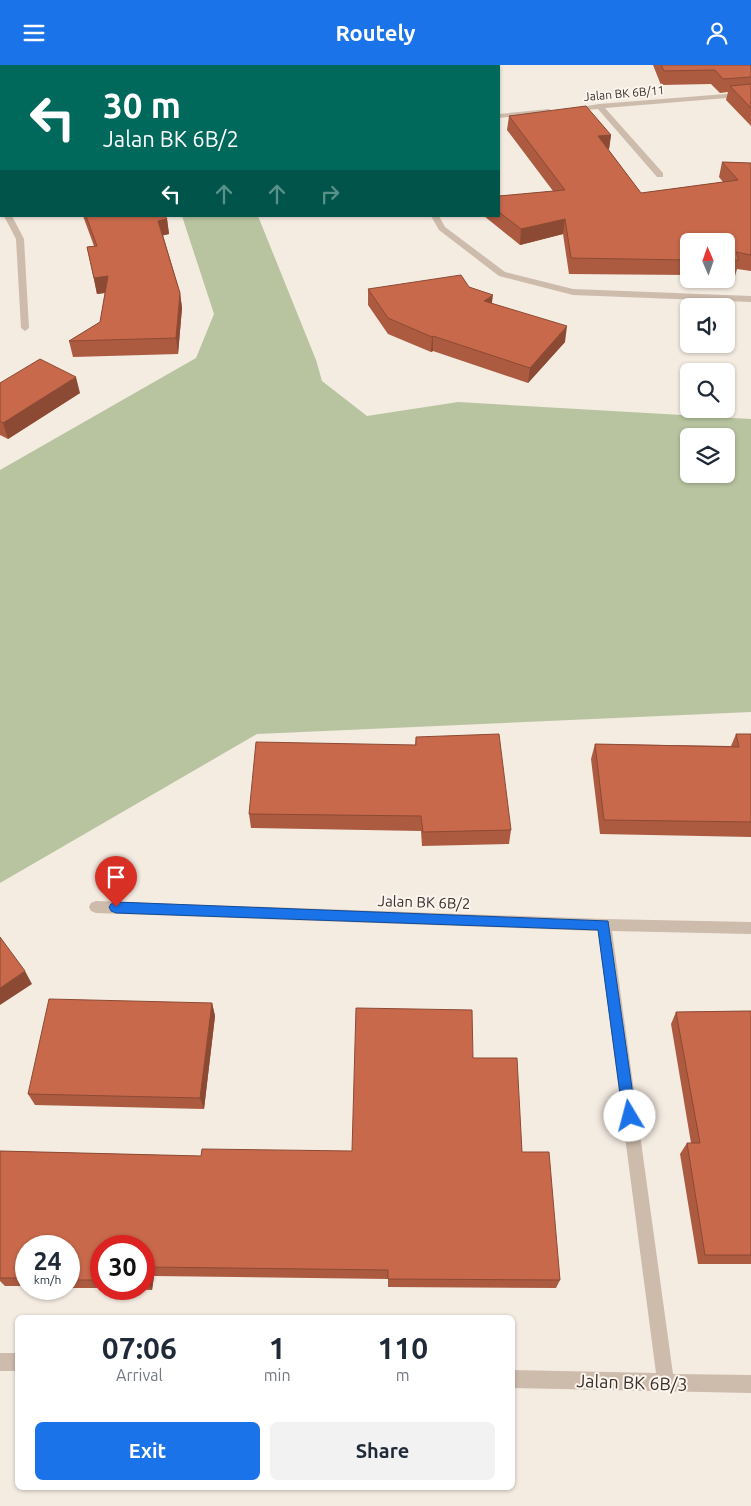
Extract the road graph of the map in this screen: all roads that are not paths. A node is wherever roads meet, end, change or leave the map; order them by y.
1 (751, 94) edge
2 (599, 106) junction
3 (562, 110) edge
4 (553, 111) edge
5 (500, 116) edge
6 (660, 175) dead end
7 (9, 217) edge
8 (436, 217) edge
9 (751, 299) edge
10 (25, 328) dead end
11 (96, 907) dead end
12 (604, 925) junction
13 (751, 928) edge
14 (0, 1362) edge
15 (15, 1362) edge
16 (515, 1379) edge
17 (666, 1383) junction
18 (751, 1384) edge

1 - 2 street, Jalan BK 6B/11
2 - 3 street, Jalan BK 6B/11
2 - 6 street
4 - 5 street
7 - 10 street
8 - 9 street
11 - 12 street, Jalan BK 6B/2
12 - 13 street, Jalan BK 6B/2
12 - 17 street
14 - 15 street
16 - 17 street, Jalan BK 6B/3
17 - 18 street, Jalan BK 6B/3

